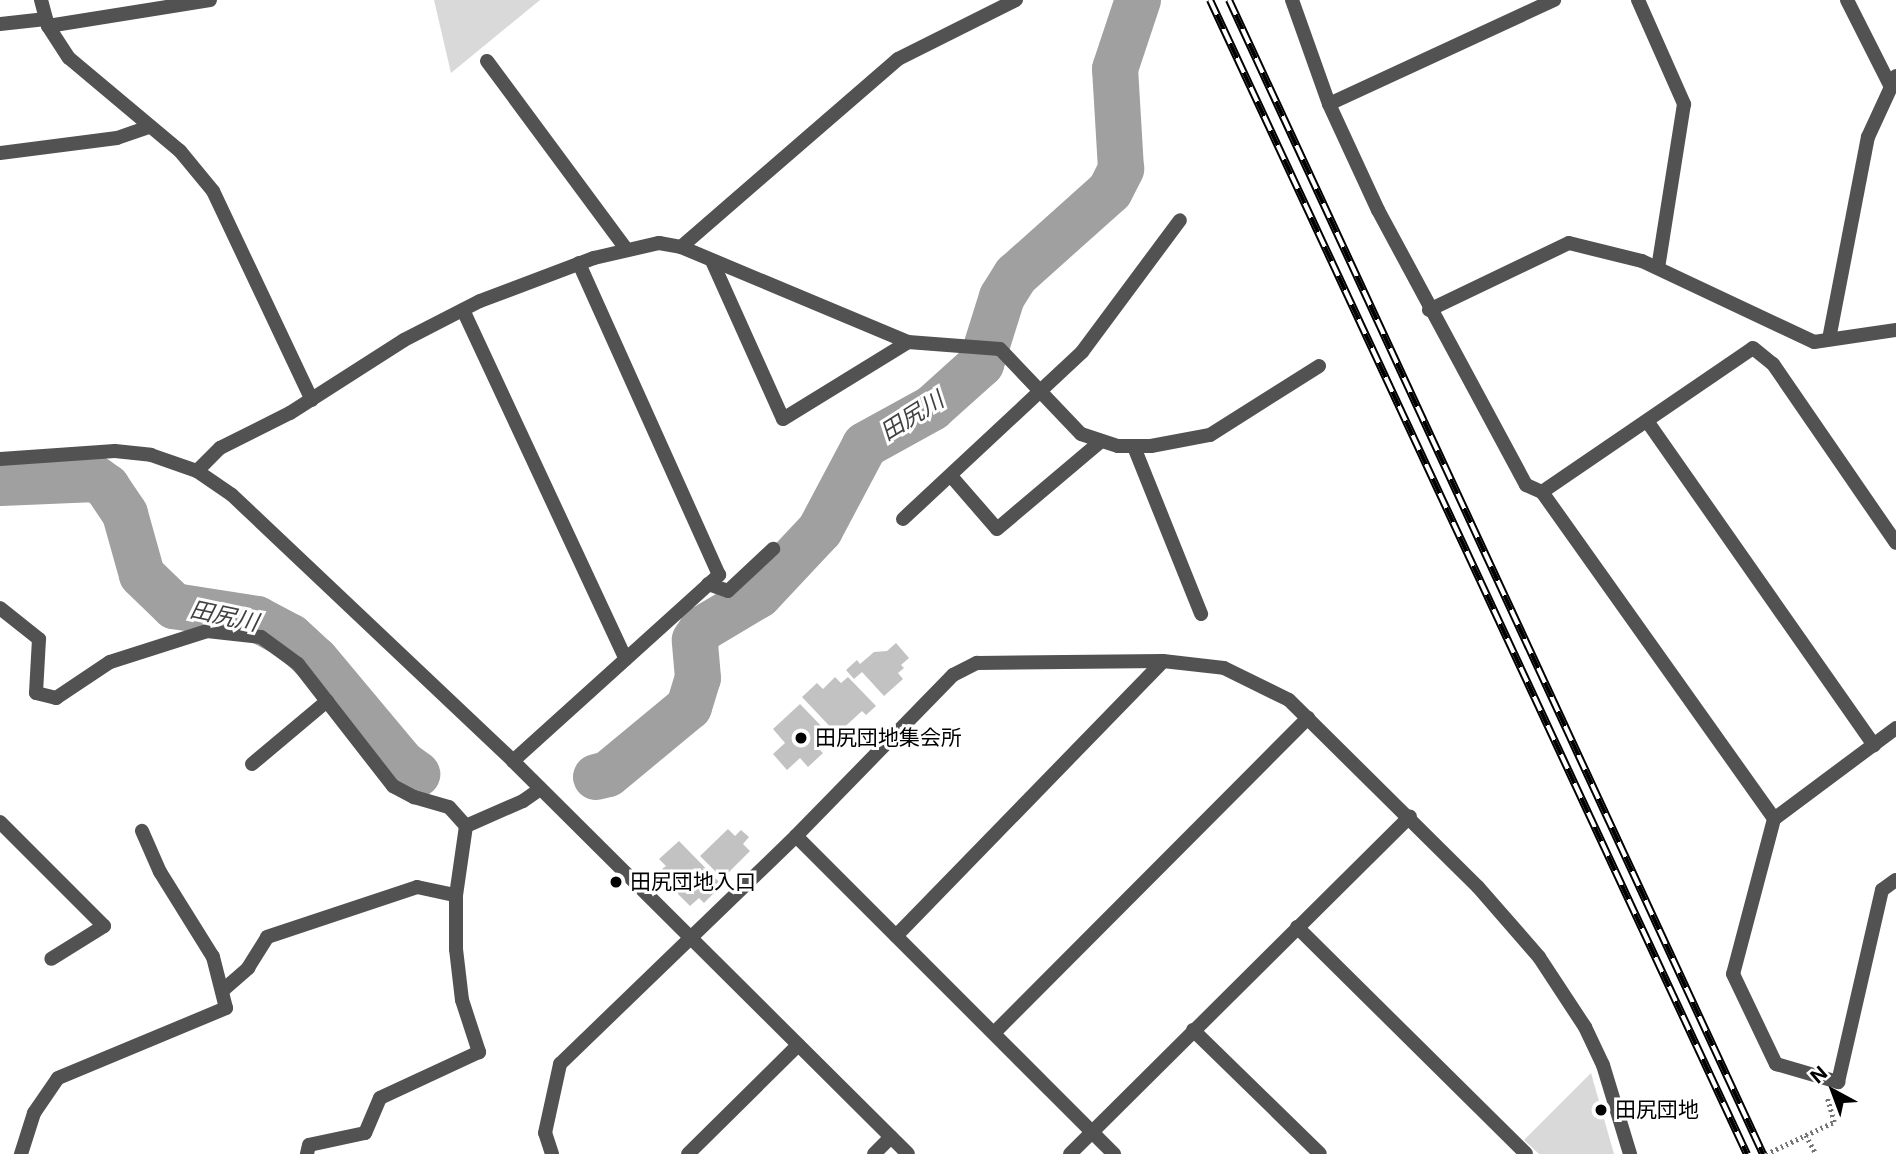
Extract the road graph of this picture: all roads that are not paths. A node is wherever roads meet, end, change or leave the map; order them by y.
1 (41, 0) edge
2 (210, 0) edge
3 (1016, 0) edge
4 (1292, 0) edge
5 (1554, 0) edge
6 (1638, 0) edge
7 (1847, 0) edge
8 (47, 22) junction
9 (0, 24) edge
10 (487, 61) dead end
11 (1893, 81) edge
12 (1329, 104) junction
13 (149, 127) junction
14 (0, 153) edge
15 (1180, 220) dead end
16 (681, 247) junction
17 (627, 250) junction
18 (712, 261) junction
19 (579, 263) junction
20 (1658, 268) junction
21 (463, 310) junction
22 (1429, 310) junction
23 (1896, 330) edge
24 (1829, 340) junction
25 (908, 342) junction
26 (1319, 366) dead end
27 (1040, 394) junction
28 (312, 400) junction
29 (1647, 421) junction
30 (1100, 442) junction
31 (1134, 447) junction
32 (0, 459) edge
33 (197, 471) junction
34 (951, 476) junction
35 (1542, 492) junction
36 (903, 519) dead end
37 (1896, 543) edge
38 (773, 549) dead end
39 (708, 584) junction
40 (0, 608) edge
41 (1201, 614) dead end
42 (626, 659) junction
43 (1163, 661) junction
44 (327, 701) junction
45 (1308, 718) junction
46 (1896, 728) edge
47 (1874, 745) junction
48 (513, 761) junction
49 (252, 764) dead end
50 (540, 789) junction
51 (1409, 817) junction
52 (1774, 819) junction
53 (0, 822) edge
54 (466, 826) junction
55 (142, 831) dead end
56 (796, 836) junction
57 (1896, 880) edge
58 (456, 895) junction
59 (1297, 927) junction
60 (692, 936) junction
61 (896, 936) junction
62 (51, 958) dead end
63 (222, 991) junction
64 (1193, 1030) junction
65 (994, 1033) junction
66 (798, 1045) junction
67 (1092, 1132) junction
68 (891, 1137) junction
69 (22, 1154) edge
70 (307, 1154) edge
71 (552, 1154) edge
72 (688, 1154) edge
73 (874, 1154) edge
74 (908, 1154) edge
75 (1070, 1154) edge
76 (1114, 1154) edge
77 (1320, 1154) edge
78 (1526, 1154) edge
79 (1630, 1154) edge

1 - 8 street
2 - 8 street
3 - 16 street
4 - 12 street
5 - 12 street
6 - 20 street
7 - 11 street
8 - 9 street
8 - 13 street
10 - 17 street
11 - 24 street
12 - 22 street
13 - 14 street
13 - 28 street
15 - 27 street
16 - 17 street
16 - 18 street
17 - 19 street
18 - 25 street
18 - 25 street
19 - 21 street
19 - 39 street
20 - 22 street
20 - 24 street
21 - 28 street
21 - 42 street
22 - 35 street
23 - 24 street
25 - 27 street
26 - 31 street
27 - 30 street
27 - 34 street
28 - 33 street
29 - 35 street
29 - 37 street
29 - 47 street
30 - 31 street
30 - 34 street
31 - 41 street
32 - 33 street
33 - 48 street
34 - 36 street
35 - 52 street
38 - 39 street
39 - 42 street
40 - 44 street
42 - 48 street
43 - 45 street
43 - 56 street
43 - 61 street
44 - 49 street
44 - 54 street
45 - 51 street
45 - 65 street
46 - 47 street
47 - 52 street
48 - 50 street
50 - 54 street
50 - 60 street
51 - 59 street
51 - 79 street
52 - 57 street
53 - 62 street
54 - 58 street
55 - 63 street
56 - 60 street
56 - 61 street
58 - 63 street
58 - 70 street
59 - 64 street
59 - 78 street
60 - 66 street
60 - 71 street
61 - 65 street
63 - 69 street
64 - 67 street
64 - 77 street
65 - 67 street
66 - 68 street
66 - 72 street
67 - 75 street
67 - 76 street
68 - 73 street
68 - 74 street

